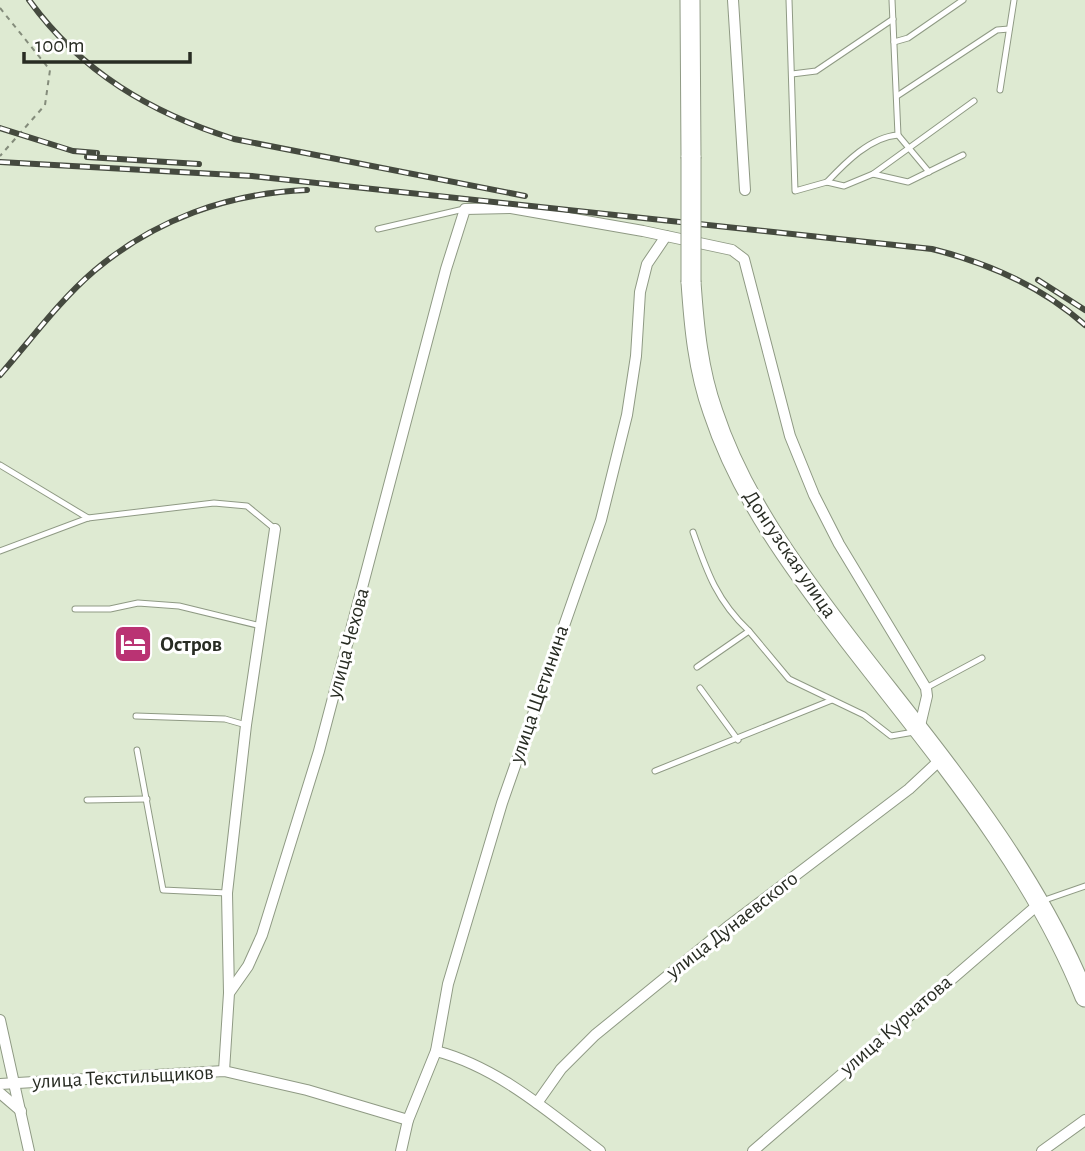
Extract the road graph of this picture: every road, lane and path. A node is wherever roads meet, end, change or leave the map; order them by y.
1 (690, 0) edge
2 (733, 0) edge
3 (789, 0) edge
4 (892, 0) edge
5 (963, 0) edge
6 (1014, 0) edge
7 (0, 8) edge
8 (893, 19) junction
9 (1009, 29) junction
10 (894, 42) junction
11 (792, 74) junction
12 (1000, 90) dead end
13 (897, 96) junction
14 (974, 101) dead end
15 (898, 135) junction
16 (909, 148) junction
17 (963, 155) dead end
18 (0, 156) edge
19 (929, 172) junction
20 (873, 174) junction
21 (827, 183) junction
22 (745, 190) dead end
23 (465, 209) junction
24 (379, 229) dead end
25 (666, 236) junction
26 (0, 465) edge
27 (88, 518) junction
28 (275, 529) joint
29 (693, 532) dead end
30 (0, 551) edge
31 (75, 609) dead end
32 (261, 626) junction
33 (748, 631) junction
34 (982, 658) dead end
35 (697, 667) dead end
36 (700, 688) dead end
37 (926, 688) junction
38 (832, 700) junction
39 (136, 716) dead end
40 (246, 725) junction
41 (919, 732) junction
42 (738, 740) junction
43 (137, 750) dead end
44 (940, 760) junction
45 (655, 771) dead end
46 (147, 799) junction
47 (87, 800) dead end
48 (1085, 886) edge
49 (227, 893) junction
50 (1041, 902) junction
51 (229, 993) junction
52 (1085, 997) edge
53 (0, 1020) edge
54 (436, 1051) junction
55 (224, 1071) junction
56 (16, 1083) junction
57 (0, 1084) edge
58 (0, 1093) edge
59 (537, 1102) junction
60 (21, 1111) junction
61 (408, 1120) junction
62 (1085, 1120) edge
63 (29, 1151) edge
64 (401, 1151) edge
65 (600, 1151) edge
66 (753, 1151) edge
67 (1042, 1151) edge

1 - 41 highway, Донгузская улица, bridge
2 - 22 street
3 - 11 lane
4 - 8 lane
5 - 10 lane
6 - 9 lane
7 - 18 path
8 - 10 lane
8 - 11 lane
9 - 12 lane
9 - 13 lane
10 - 13 lane
11 - 21 lane
13 - 15 lane
14 - 16 lane
15 - 16 lane
15 - 21 lane
16 - 19 lane
16 - 20 lane
17 - 19 lane
19 - 20 lane
20 - 21 lane
23 - 24 lane
23 - 25 street
23 - 51 street, улица Чехова
25 - 37 street
25 - 54 street, улица Щетинина
26 - 27 lane
27 - 28 lane
27 - 30 lane
28 - 32 street
29 - 33 lane
31 - 32 lane
32 - 40 street
33 - 35 lane
33 - 38 lane
34 - 37 lane
36 - 42 lane
37 - 41 street
38 - 41 lane
38 - 42 lane
39 - 40 lane
40 - 49 street
41 - 44 highway, Донгузская улица
42 - 45 lane
43 - 46 lane
44 - 50 highway, Донгузская улица
44 - 59 street, улица Дунаевского
46 - 47 lane
46 - 49 lane
48 - 50 lane
49 - 51 street
50 - 52 highway, Донгузская улица
50 - 66 street, улица Курчатова
51 - 55 street
53 - 56 street
54 - 59 street
54 - 61 street, улица Щетинина
55 - 56 street, улица Текстильщиков
55 - 61 street, улица Текстильщиков
56 - 57 street, улица Текстильщиков
56 - 60 street
58 - 60 street
59 - 65 street
60 - 63 street
61 - 64 street, улица Щетинина
62 - 67 street

